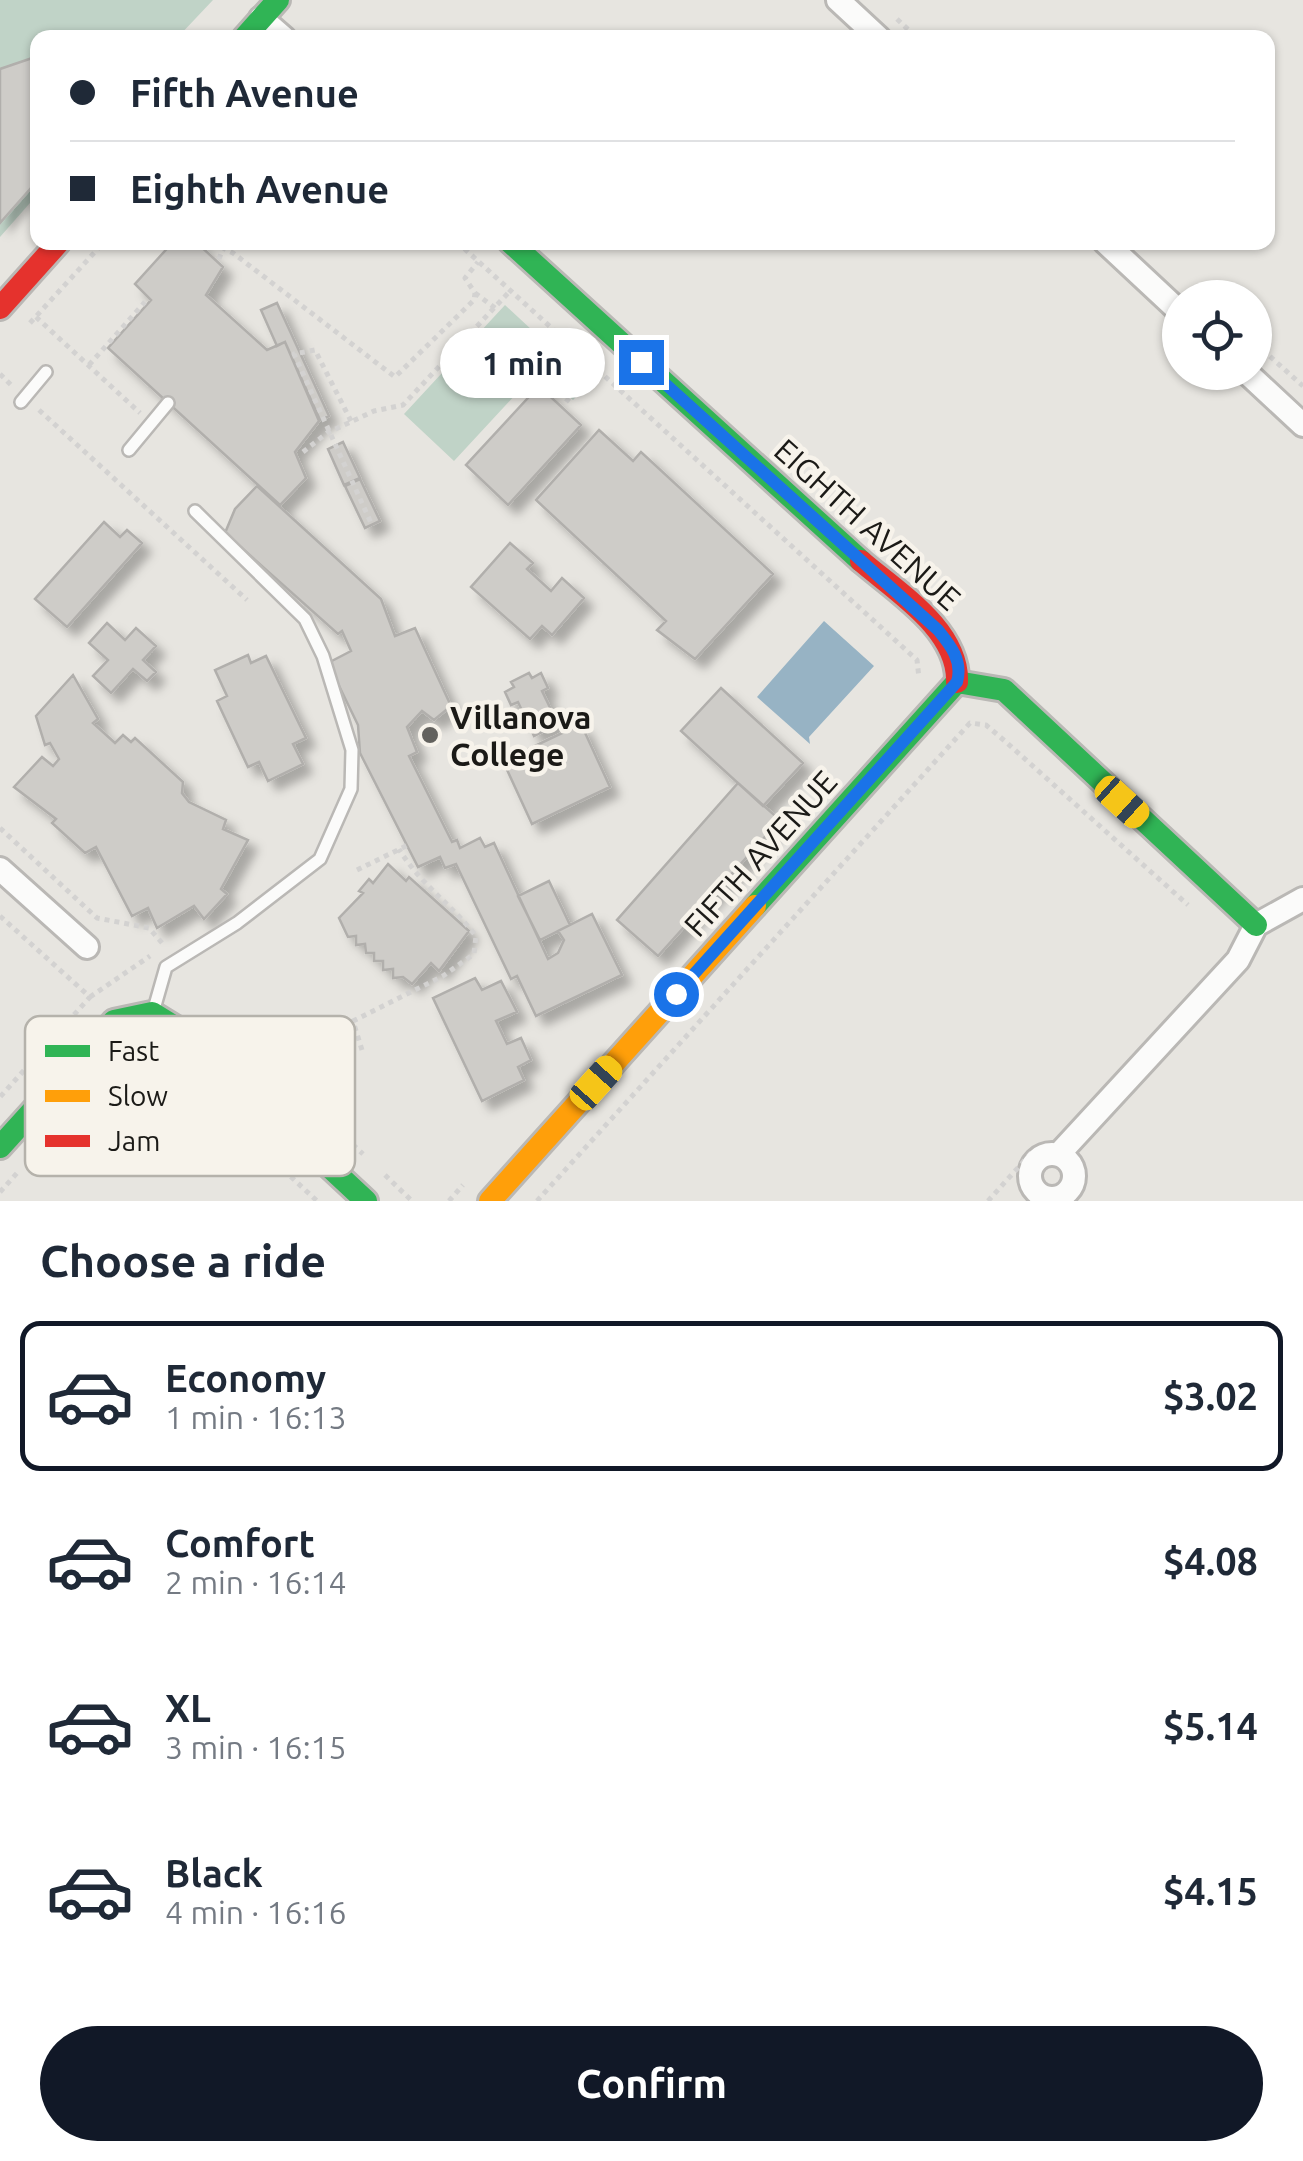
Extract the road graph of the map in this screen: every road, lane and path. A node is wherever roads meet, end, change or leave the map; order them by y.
1 (278, 0) edge
2 (838, 0) edge
3 (262, 18) junction
4 (251, 30) edge
5 (275, 30) edge
6 (870, 30) edge
7 (52, 250) edge
8 (97, 250) edge
9 (222, 250) edge
10 (227, 250) edge
11 (465, 250) edge
12 (519, 250) edge
13 (1114, 250) edge
14 (218, 259) dead end
15 (478, 262) junction
16 (510, 291) junction
17 (475, 293) junction
18 (1162, 295) edge
19 (145, 302) dead end
20 (0, 308) edge
21 (494, 308) junction
22 (36, 317) junction
23 (30, 323) dead end
24 (1272, 358) edge
25 (89, 365) junction
26 (46, 372) dead end
27 (0, 374) edge
28 (534, 374) dead end
29 (1303, 386) edge
30 (1265, 390) edge
31 (23, 400) junction
32 (570, 402) dead end
33 (168, 403) dead end
34 (352, 421) junction
35 (152, 423) junction
36 (1303, 425) edge
37 (327, 433) junction
38 (129, 450) dead end
39 (303, 452) dead end
40 (195, 511) dead end
41 (372, 526) dead end
42 (246, 600) dead end
43 (917, 682) dead end
44 (957, 682) junction
45 (408, 845) dead end
46 (399, 849) junction
47 (0, 869) edge
48 (357, 870) dead end
49 (1303, 899) edge
50 (0, 916) edge
51 (1201, 917) dead end
52 (1256, 926) junction
53 (164, 945) dead end
54 (87, 947) joint
55 (112, 982) junction
56 (90, 997) junction
57 (143, 1014) junction
58 (73, 1016) edge
59 (133, 1016) edge
60 (148, 1016) edge
61 (355, 1020) edge
62 (355, 1027) edge
63 (362, 1050) dead end
64 (25, 1069) edge
65 (0, 1097) edge
66 (25, 1119) edge
67 (0, 1147) edge
68 (1049, 1149) junction
69 (24, 1166) dead end
70 (476, 1171) dead end
71 (290, 1176) edge
72 (339, 1176) edge
73 (0, 1192) edge
74 (1026, 1194) edge
75 (1075, 1196) edge
76 (317, 1201) edge
77 (366, 1201) edge
78 (449, 1201) edge
79 (490, 1201) edge
80 (537, 1201) edge
81 (988, 1201) edge

1 - 3 street
2 - 6 street
3 - 4 street
3 - 5 street
7 - 20 street
8 - 22 path
9 - 14 path
10 - 17 path
11 - 15 path
12 - 44 street, EIGHTH AVENUE
13 - 18 street
15 - 16 path
15 - 17 path
16 - 21 path
16 - 43 path
17 - 21 path
19 - 25 path
21 - 34 path
22 - 23 path
22 - 25 path
24 - 29 path
25 - 35 path
26 - 31 lane
27 - 31 path
28 - 32 path
30 - 36 street
31 - 42 path
33 - 35 lane
34 - 37 path
34 - 37 path
35 - 38 lane
37 - 39 path
37 - 41 path
40 - 57 lane
44 - 52 street
44 - 79 street, FIFTH AVENUE
45 - 46 path
46 - 48 path
46 - 61 path
47 - 54 street
49 - 52 street
50 - 56 path
51 - 80 path
52 - 68 street
53 - 55 path
54 - 55 path
55 - 56 path
55 - 57 path
56 - 58 path
57 - 59 street
57 - 60 street
62 - 63 path
64 - 65 path
66 - 67 street
68 - 74 street
68 - 75 street
68 - 81 path
69 - 73 path
70 - 78 path
71 - 76 path
72 - 77 street
74 - 75 street

